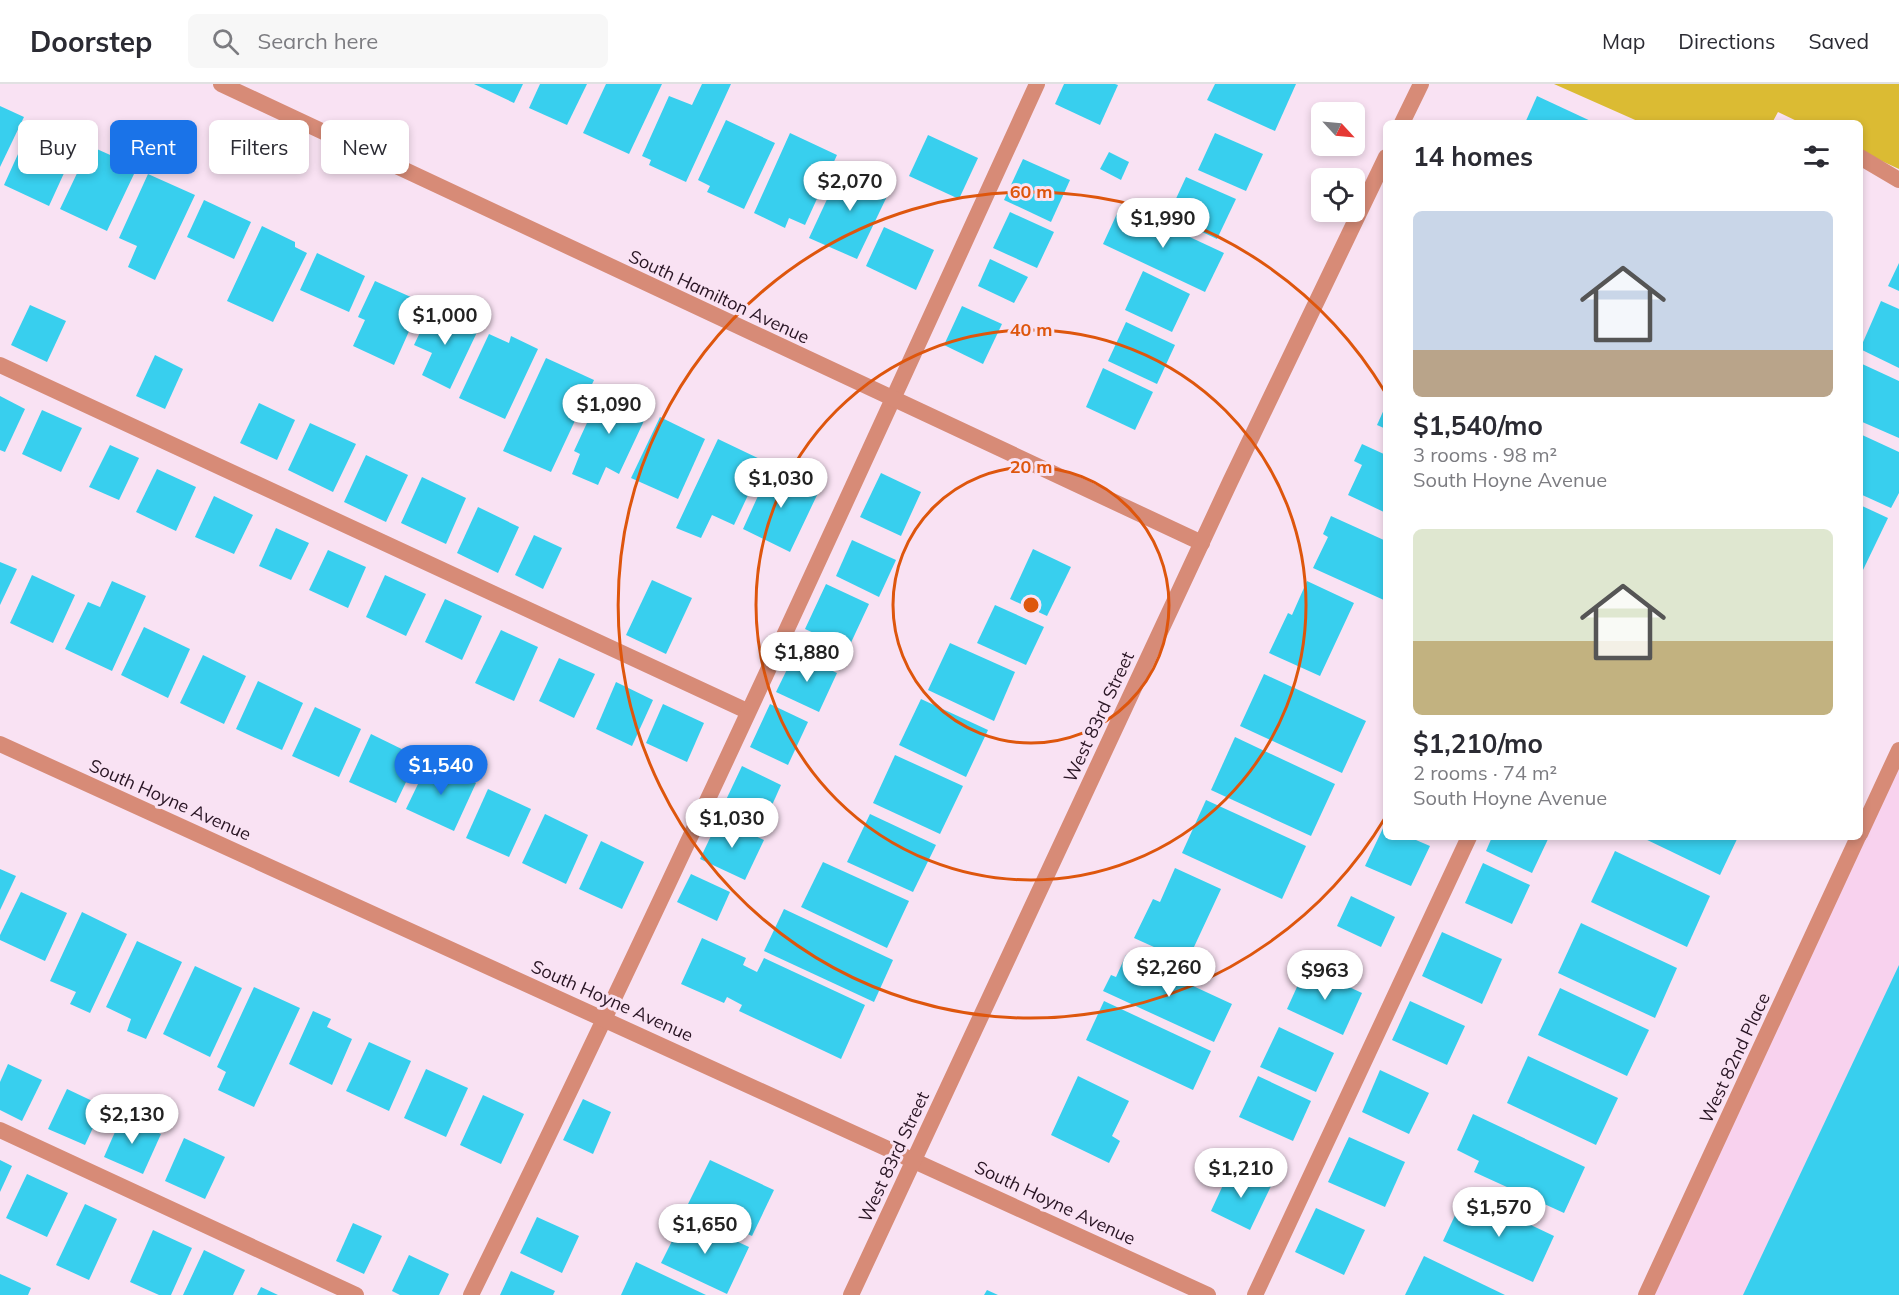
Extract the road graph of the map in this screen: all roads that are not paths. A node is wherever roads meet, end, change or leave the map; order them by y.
1 (221, 84) edge
2 (1037, 84) edge
3 (1421, 84) edge
4 (1403, 120) edge
5 (1863, 159) edge
6 (1383, 162) edge
7 (1899, 180) edge
8 (0, 365) edge
9 (893, 400) junction
10 (1202, 543) junction
11 (747, 711) junction
12 (0, 744) edge
13 (1899, 750) edge
14 (1863, 826) edge
15 (1469, 840) edge
16 (1857, 840) edge
17 (605, 1019) junction
18 (0, 1130) edge
19 (914, 1160) junction
20 (356, 1295) edge
21 (471, 1295) edge
22 (851, 1295) edge
23 (1208, 1295) edge
24 (1255, 1295) edge
25 (1646, 1295) edge

1 - 9 street, South Hamilton Avenue
2 - 9 street
3 - 4 street
5 - 7 street
6 - 10 street, West 83rd Street
8 - 11 street
9 - 10 street, South Hamilton Avenue
9 - 11 street
10 - 19 street, West 83rd Street
11 - 17 street
12 - 17 street, South Hoyne Avenue
13 - 14 street, West 82nd Place
15 - 24 street
16 - 25 street, West 82nd Place
17 - 19 street, South Hoyne Avenue
17 - 21 street
18 - 20 street
19 - 22 street, West 83rd Street
19 - 23 street, South Hoyne Avenue

